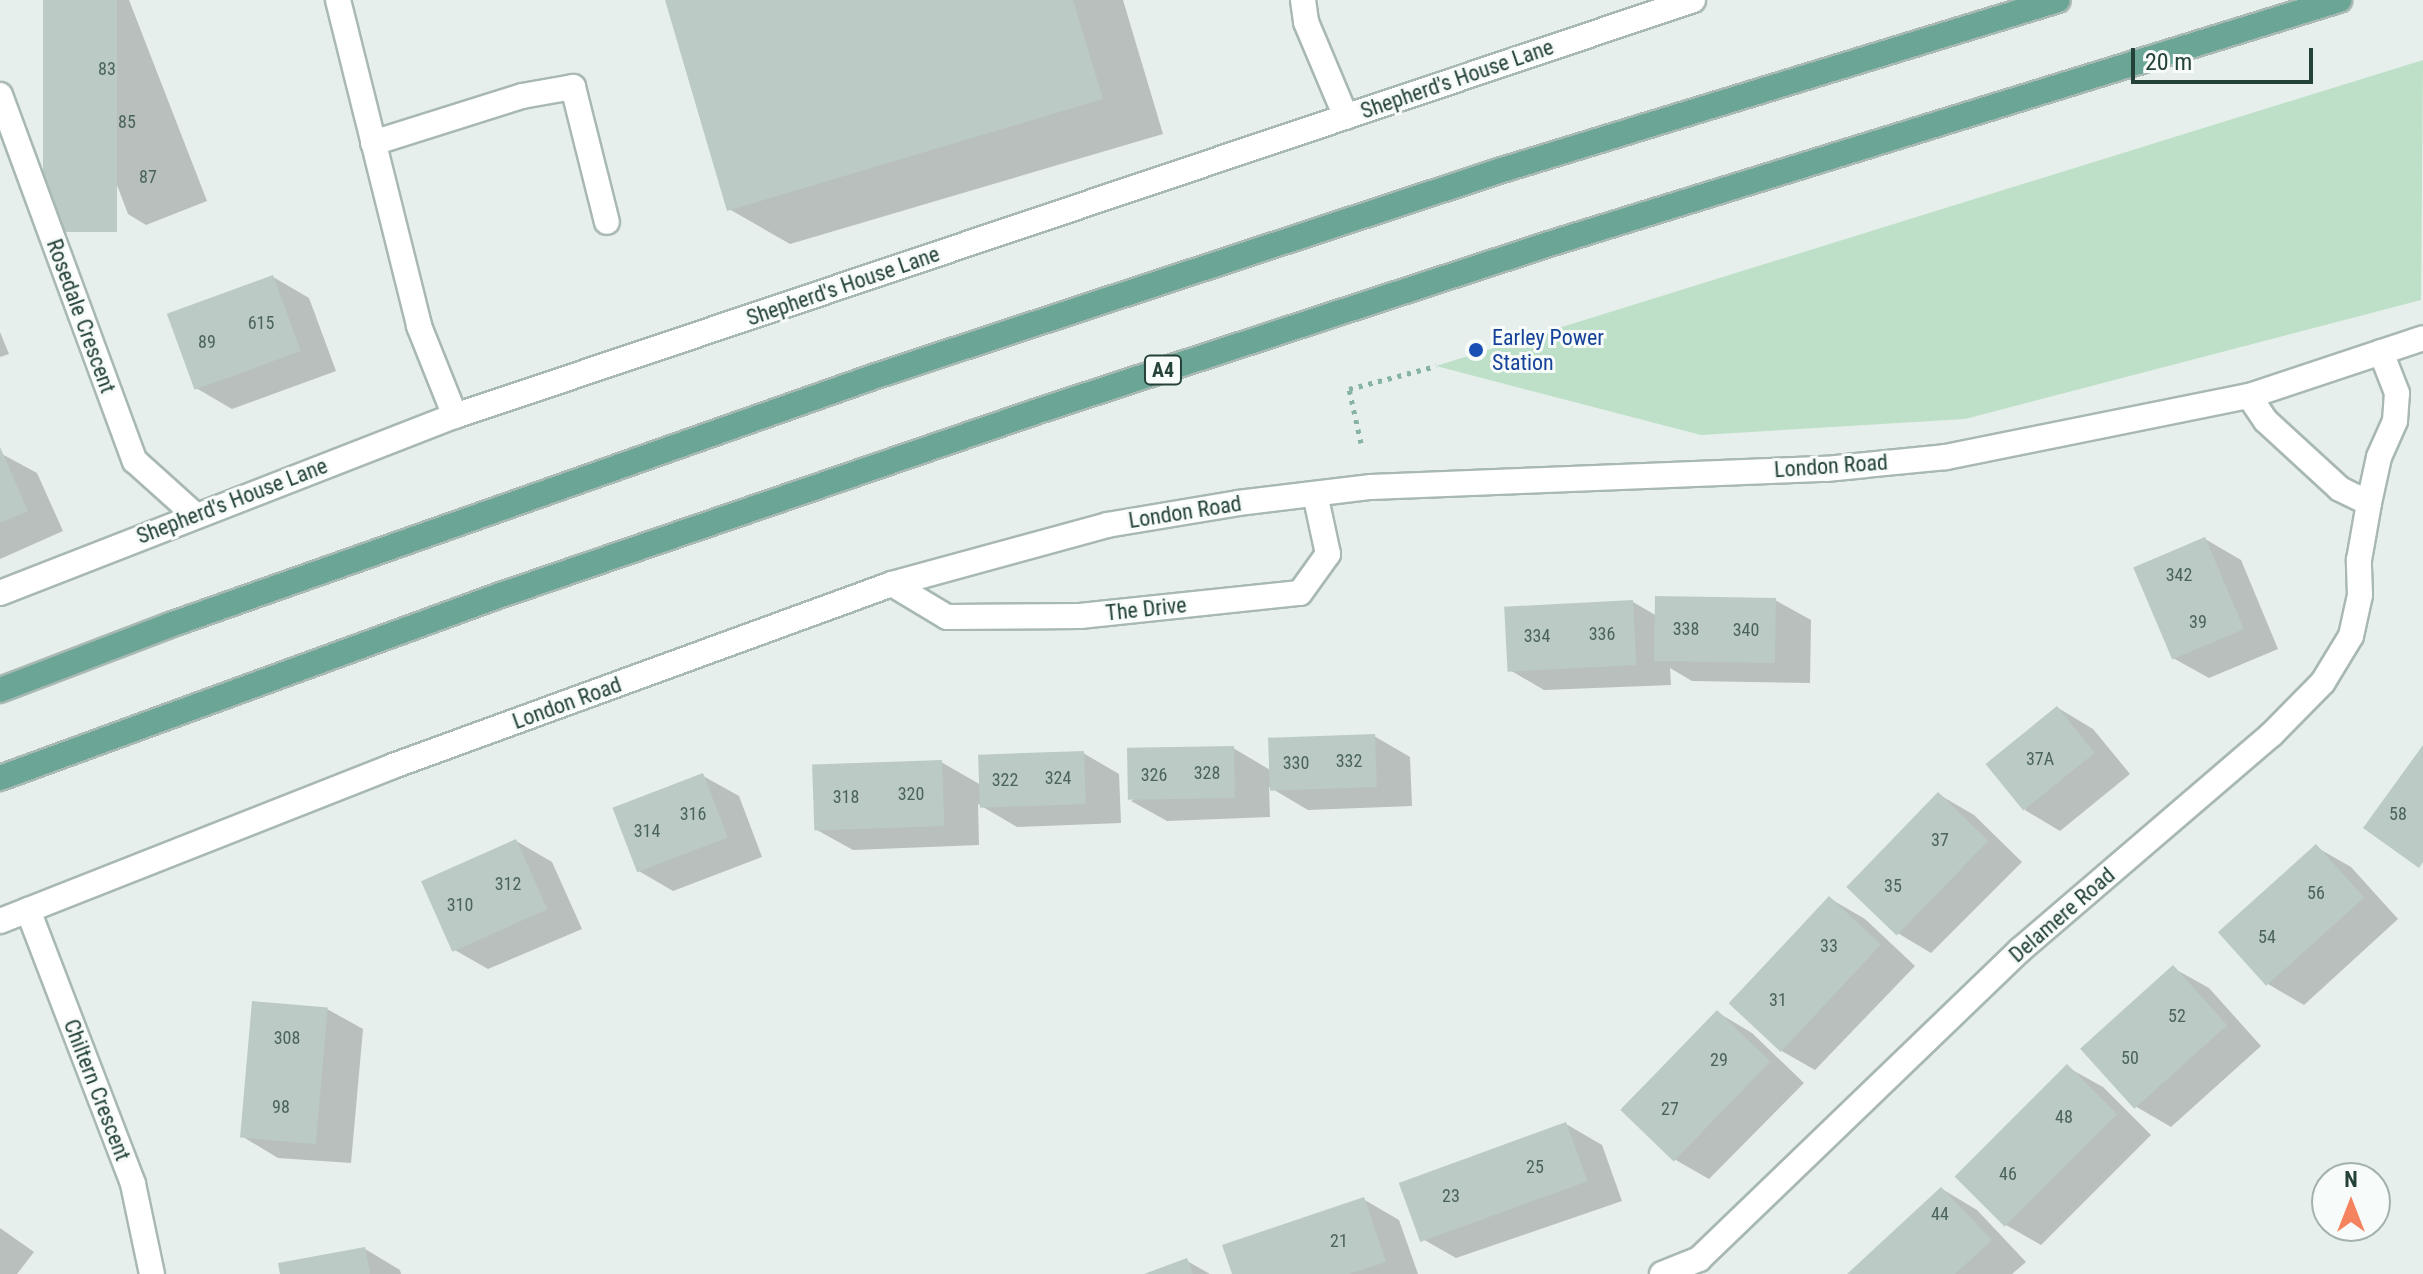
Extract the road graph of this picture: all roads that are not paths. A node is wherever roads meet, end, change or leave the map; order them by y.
1 (338, 0) edge
2 (1303, 0) edge
3 (1693, 0) edge
4 (2058, 0) edge
5 (2339, 0) edge
6 (0, 95) edge
7 (1346, 117) junction
8 (373, 143) junction
9 (607, 222) dead end
10 (2423, 338) edge
11 (2381, 352) junction
12 (2249, 396) junction
13 (455, 416) junction
14 (1315, 494) junction
15 (2369, 503) junction
16 (195, 515) junction
17 (892, 584) junction
18 (0, 593) edge
19 (0, 690) edge
20 (0, 778) edge
21 (28, 910) junction
22 (0, 921) edge
23 (152, 1274) edge
24 (1662, 1274) edge

1 - 8 street
2 - 7 street
3 - 7 street, Shepherd's House Lane
4 - 19 main road
5 - 20 main road, A4
6 - 16 street, Rosedale Crescent
7 - 13 street, Shepherd's House Lane
8 - 9 street
8 - 13 street
10 - 11 street, London Road
11 - 12 street, London Road
11 - 15 street, Delamere Road
12 - 14 street, London Road
12 - 15 street
13 - 16 street, Shepherd's House Lane
14 - 17 street, London Road
14 - 17 street, The Drive
15 - 24 street, Delamere Road
16 - 18 street, Shepherd's House Lane
17 - 21 street, London Road
21 - 22 street, London Road
21 - 23 street, Chiltern Crescent

